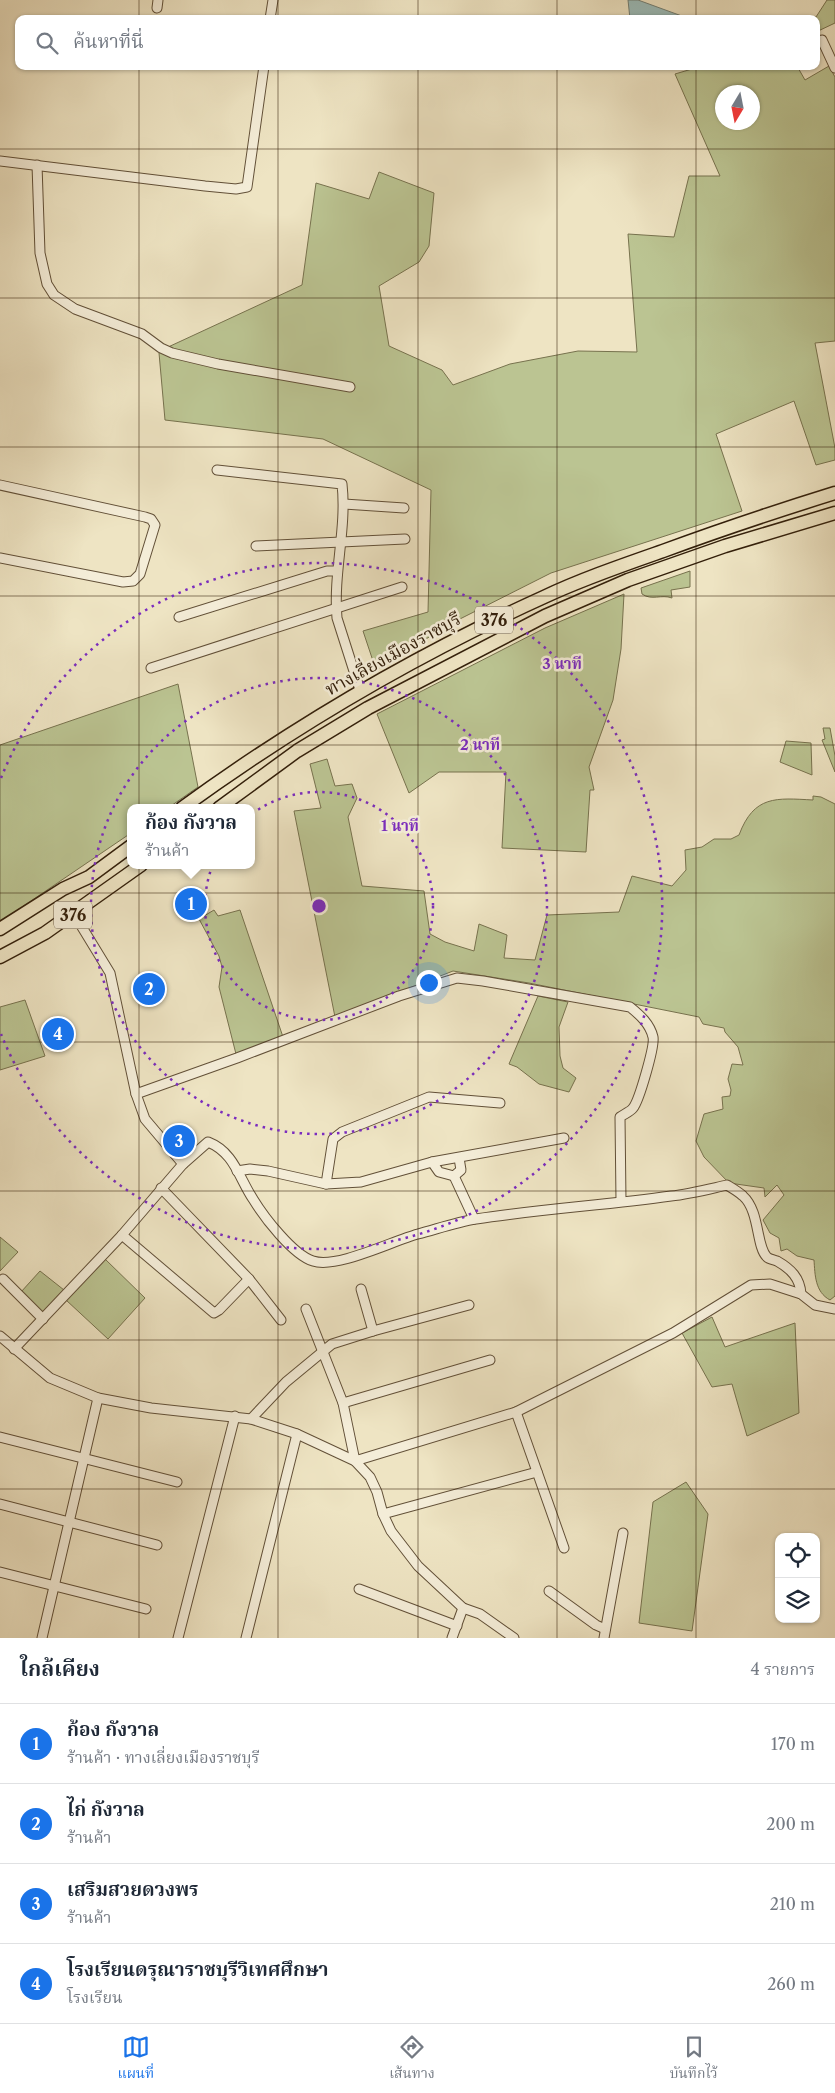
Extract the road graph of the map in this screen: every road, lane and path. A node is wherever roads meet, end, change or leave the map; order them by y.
1 (273, 0) edge
2 (271, 15) edge
3 (820, 41) edge
4 (835, 68) edge
5 (263, 70) edge
6 (0, 162) edge
7 (37, 165) junction
8 (350, 387) dead end
9 (217, 470) dead end
10 (0, 485) edge
11 (835, 493) edge
12 (344, 504) junction
13 (404, 508) dead end
14 (835, 513) edge
15 (720, 531) junction
16 (405, 539) dead end
17 (340, 541) junction
18 (256, 546) dead end
19 (725, 546) junction
20 (0, 558) edge
21 (337, 571) junction
22 (402, 587) dead end
23 (336, 607) junction
24 (179, 617) dead end
25 (151, 668) dead end
26 (360, 690) junction
27 (188, 804) edge
28 (224, 804) edge
29 (127, 849) edge
30 (136, 869) edge
31 (93, 900) junction
32 (74, 914) junction
33 (1, 943) edge
34 (136, 1094) junction
35 (500, 1102) dead end
36 (564, 1138) dead end
37 (459, 1158) junction
38 (432, 1162) junction
39 (183, 1164) junction
40 (237, 1171) junction
41 (454, 1176) junction
42 (326, 1184) junction
43 (161, 1188) junction
44 (621, 1201) junction
45 (474, 1219) junction
46 (122, 1235) junction
47 (3, 1279) dead end
48 (249, 1279) junction
49 (361, 1289) dead end
50 (801, 1294) junction
51 (469, 1305) dead end
52 (306, 1309) dead end
53 (835, 1309) edge
54 (43, 1319) junction
55 (281, 1320) dead end
56 (373, 1331) junction
57 (0, 1336) edge
58 (14, 1349) junction
59 (322, 1350) junction
60 (490, 1360) dead end
61 (98, 1398) junction
62 (343, 1403) junction
63 (516, 1412) junction
64 (235, 1416) junction
65 (251, 1419) junction
66 (297, 1434) junction
67 (0, 1437) edge
68 (85, 1459) junction
69 (355, 1461) junction
70 (536, 1472) junction
71 (177, 1482) dead end
72 (0, 1504) edge
73 (383, 1514) junction
74 (70, 1522) junction
75 (623, 1533) dead end
76 (157, 1545) dead end
77 (564, 1548) dead end
78 (0, 1572) edge
79 (54, 1585) junction
80 (359, 1589) dead end
81 (548, 1591) dead end
82 (146, 1608) dead end
83 (463, 1608) junction
84 (457, 1626) junction
85 (604, 1634) edge
86 (42, 1638) edge
87 (178, 1638) edge
88 (246, 1638) edge
89 (452, 1638) edge
90 (514, 1638) edge

1 - 2 street
3 - 4 street
5 - 7 street
6 - 7 street
7 - 8 street
9 - 12 street
10 - 20 street
11 - 15 main road, ทางเลี่ยงเมืองราชบุรี / 376
12 - 13 street
12 - 17 street
14 - 19 main road, ทางเลี่ยงเมืองราชบุรี / 376
15 - 19 main road
15 - 26 main road, ทางเลี่ยงเมืองราชบุรี / 376
16 - 17 street
17 - 18 street
17 - 21 street
19 - 28 main road, ทางเลี่ยงเมืองราชบุรี / 376
21 - 23 street
21 - 24 street
22 - 23 street
23 - 25 street
23 - 26 street
26 - 27 main road, ทางเลี่ยงเมืองราชบุรี / 376
29 - 33 main road, 376
30 - 31 main road, 376
31 - 32 main road, 376
31 - 33 main road, 376
32 - 33 main road, 376
32 - 34 street
34 - 39 street
34 - 44 street
35 - 42 street
36 - 37 street
37 - 38 street
37 - 41 street
38 - 41 street
38 - 42 street
39 - 40 street
39 - 43 street
40 - 42 street
40 - 45 street
41 - 45 street
43 - 46 street
43 - 48 street
44 - 45 street
44 - 50 street
46 - 48 street
46 - 54 street
47 - 54 street
48 - 55 street
49 - 56 street
50 - 53 street
50 - 63 street
51 - 56 street
52 - 59 street
54 - 58 street
56 - 59 street
57 - 58 street
58 - 61 street
59 - 62 street
59 - 65 street
60 - 62 street
61 - 64 street
61 - 68 street
62 - 69 street
63 - 69 street
63 - 70 street
64 - 65 street
64 - 87 street
65 - 66 street
66 - 69 street
66 - 88 street
67 - 68 street
68 - 71 street
68 - 74 street
69 - 73 street
70 - 73 street
70 - 77 street
72 - 74 street
73 - 83 street
74 - 76 street
74 - 79 street
75 - 85 street
78 - 79 street
79 - 82 street
79 - 86 street
80 - 84 street
81 - 85 street
83 - 84 street
83 - 90 street
84 - 89 street

